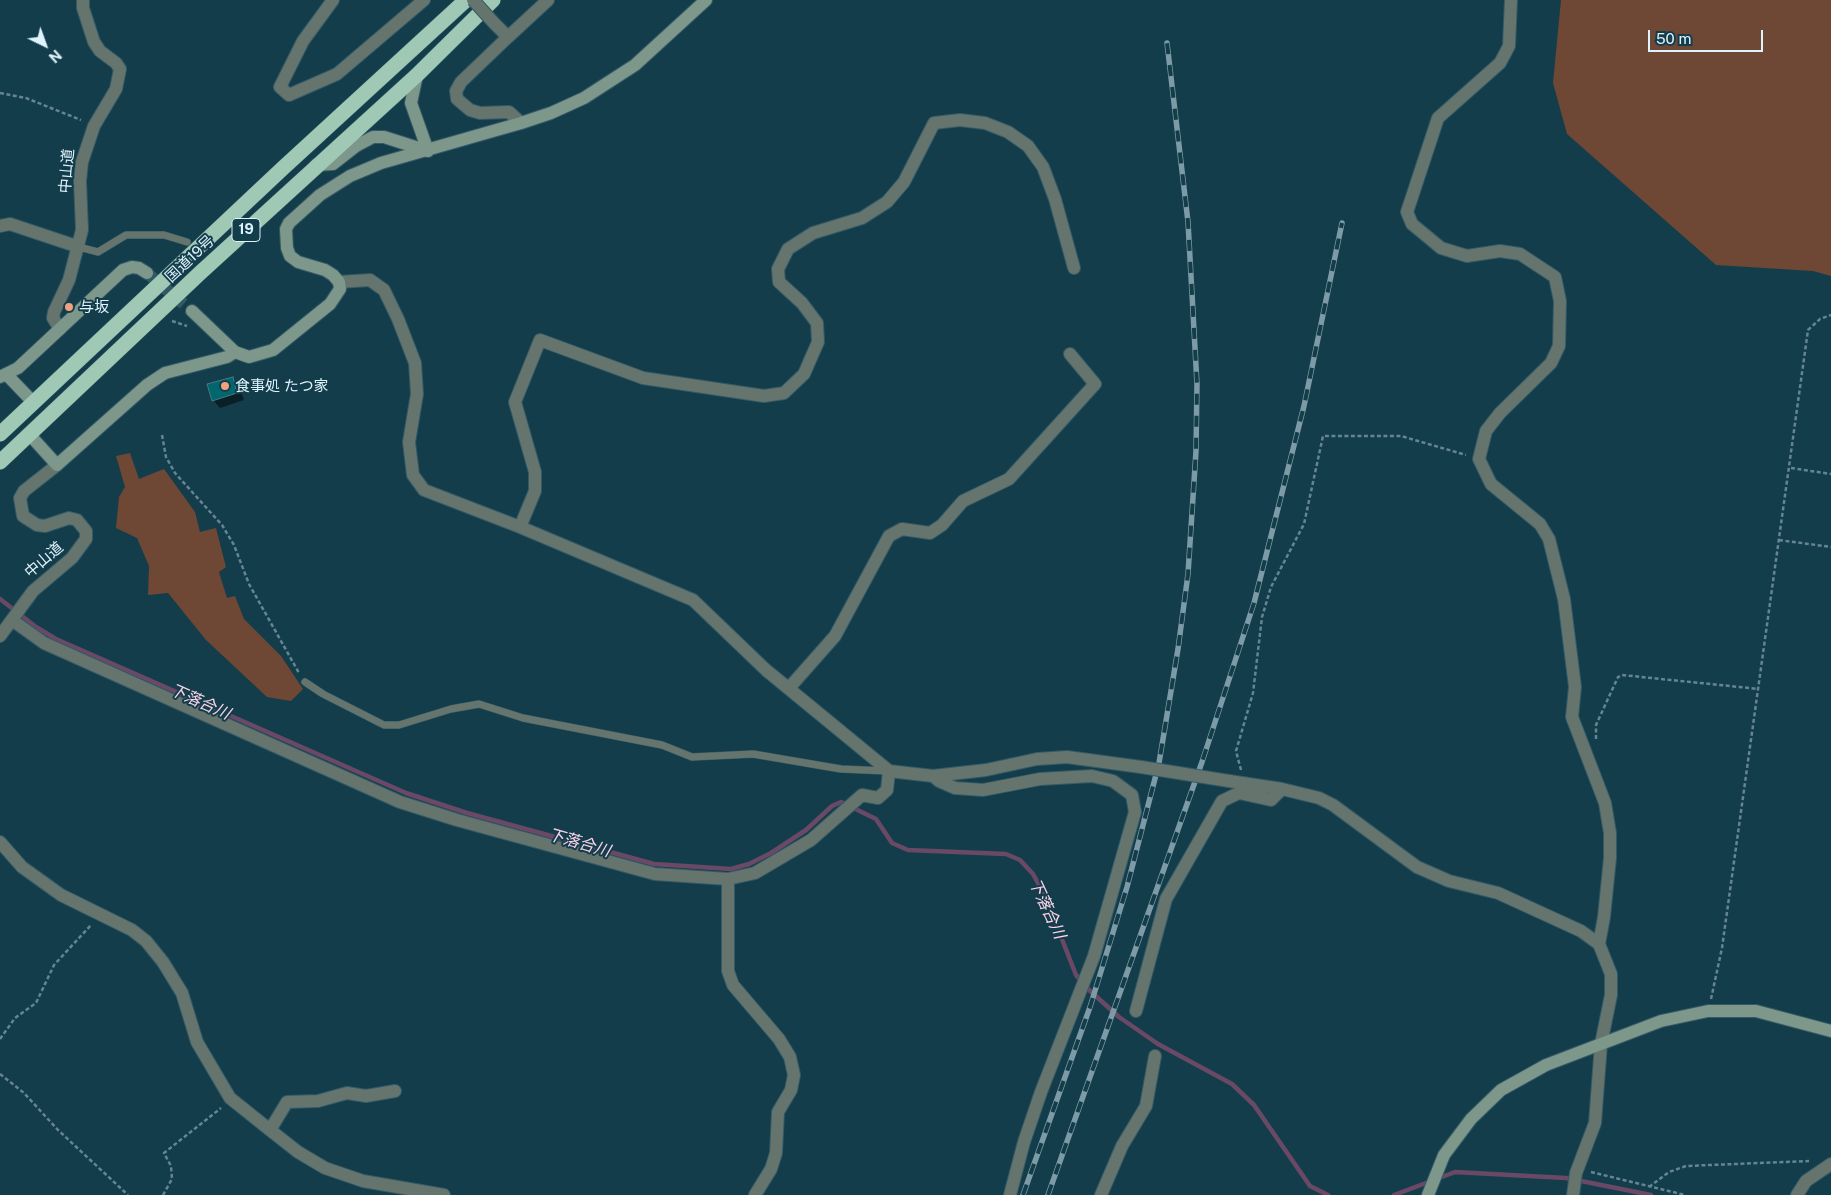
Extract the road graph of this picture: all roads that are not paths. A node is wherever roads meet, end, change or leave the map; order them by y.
1 (83, 0) edge
2 (333, 0) edge
3 (424, 0) edge
4 (466, 0) edge
5 (473, 0) edge
6 (493, 0) edge
7 (548, 0) edge
8 (706, 0) edge
9 (1510, 0) edge
10 (508, 37) junction
11 (417, 75) junction
12 (521, 123) junction
13 (428, 151) junction
14 (316, 165) junction
15 (0, 226) edge
16 (187, 242) dead end
17 (79, 247) junction
18 (1074, 268) dead end
19 (147, 273) tunnel mouth
20 (339, 282) junction
21 (192, 311) tunnel mouth
22 (60, 329) junction
23 (235, 352) junction
24 (1070, 354) dead end
25 (3, 375) edge
26 (34, 403) junction
27 (0, 434) edge
28 (29, 434) junction
29 (0, 462) edge
30 (57, 465) junction
31 (520, 527) junction
32 (12, 620) junction
33 (0, 636) edge
34 (306, 682) road end
35 (789, 688) junction
36 (889, 771) junction
37 (933, 776) junction
38 (1282, 789) junction
39 (0, 842) edge
40 (728, 879) junction
41 (1599, 944) junction
42 (1136, 1011) dead end
43 (1831, 1031) edge
44 (1601, 1044) junction
45 (1155, 1056) dead end
46 (395, 1091) dead end
47 (270, 1130) junction
48 (1831, 1164) edge
49 (1574, 1192) edge
50 (1429, 1193) edge
51 (444, 1195) edge
52 (755, 1195) edge
53 (1010, 1195) edge
54 (1101, 1195) edge
55 (1797, 1195) edge

1 - 17 street, 中山道
2 - 3 street
4 - 26 highway, 国道19号 / 19
5 - 10 street, bridge
6 - 11 highway, 国道19号 / 19
7 - 10 street
8 - 12 street
9 - 41 street
10 - 12 street
11 - 13 street
11 - 14 highway, 国道19号 / 19
12 - 13 street
13 - 14 street
13 - 20 street
14 - 28 highway, 国道19号 / 19
15 - 17 street
16 - 17 lane
17 - 22 street, 中山道
18 - 31 street
19 - 22 street
20 - 23 street
20 - 31 street
21 - 23 street
22 - 25 street
23 - 30 street
24 - 35 street
25 - 26 street
26 - 27 highway, 国道19号 / 19
28 - 29 highway, 国道19号 / 19
28 - 30 street
30 - 32 street, 中山道
31 - 35 street
32 - 33 street
32 - 40 street
34 - 36 lane
35 - 36 street
36 - 37 street
36 - 40 street
37 - 38 street, bridge
37 - 53 street
38 - 41 street
38 - 42 street
39 - 47 street
40 - 52 street
41 - 44 street
43 - 44 street
44 - 49 street
44 - 50 street
45 - 54 street
46 - 47 street
47 - 51 street
48 - 55 street

